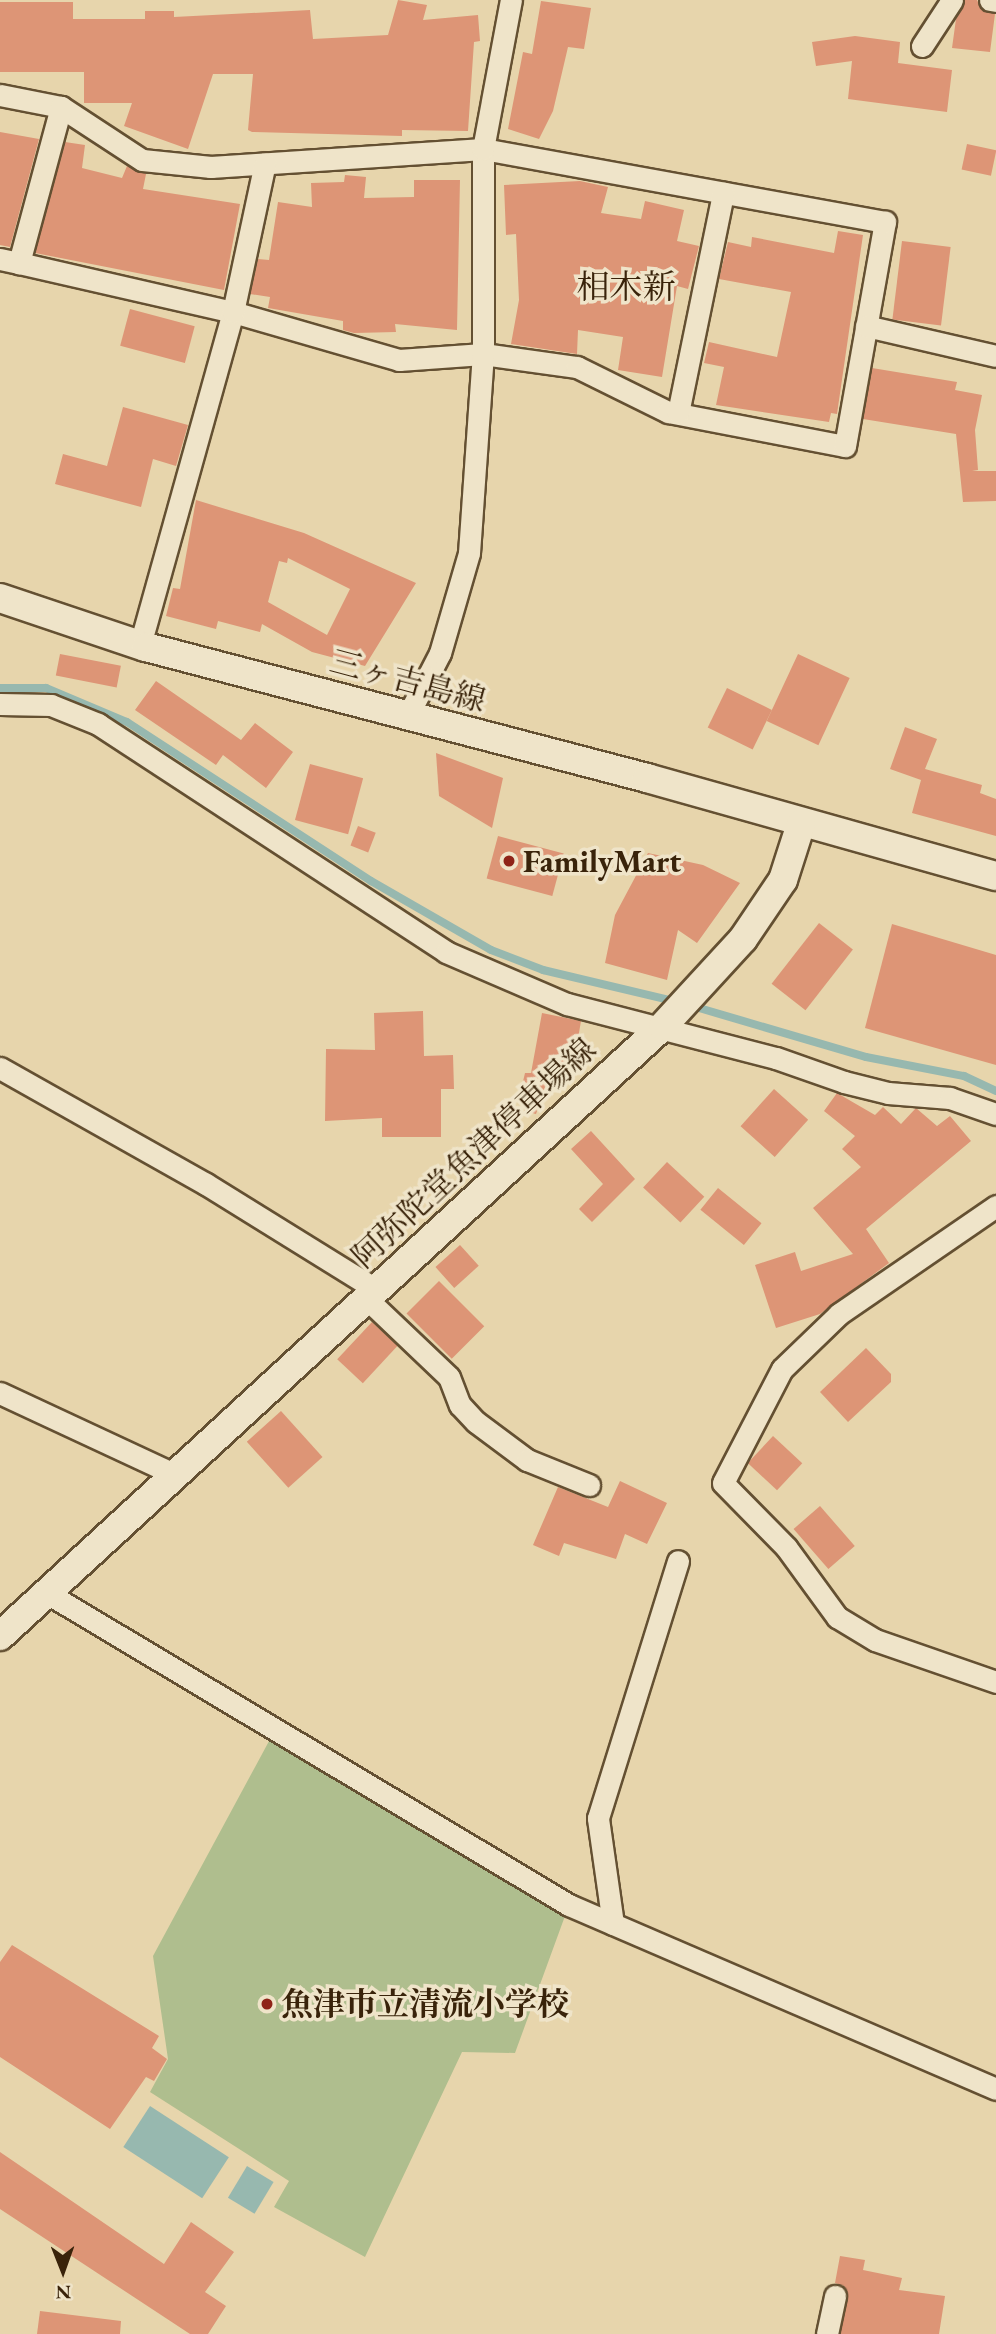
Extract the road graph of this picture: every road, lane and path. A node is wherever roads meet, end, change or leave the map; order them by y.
1 (512, 0) edge
2 (952, 0) edge
3 (990, 0) edge
4 (996, 1) edge
5 (922, 46) dead end
6 (0, 94) edge
7 (61, 107) junction
8 (483, 149) junction
9 (265, 163) junction
10 (723, 192) junction
11 (9, 261) edge
12 (233, 312) junction
13 (866, 326) junction
14 (483, 354) junction
15 (996, 356) edge
16 (678, 414) junction
17 (2, 605) edge
18 (140, 645) junction
19 (0, 704) edge
20 (407, 717) junction
21 (801, 824) junction
22 (996, 876) edge
23 (663, 1026) junction
24 (0, 1068) edge
25 (996, 1114) edge
26 (996, 1206) edge
27 (372, 1294) junction
28 (0, 1393) edge
29 (174, 1474) junction
30 (589, 1485) dead end
31 (678, 1561) dead end
32 (47, 1593) junction
33 (0, 1636) edge
34 (996, 1682) edge
35 (614, 1924) junction
36 (996, 2089) edge
37 (835, 2296) dead end
38 (827, 2334) edge

1 - 8 street
2 - 5 street
3 - 4 street
6 - 7 street
7 - 9 street
7 - 11 street
8 - 9 street
8 - 10 street
8 - 14 street
9 - 12 street
10 - 13 street
10 - 16 street
11 - 12 street
12 - 14 street
12 - 18 street
13 - 15 street
13 - 16 street
14 - 16 street
14 - 20 street
17 - 18 main road, 三ヶ吉島線
18 - 20 main road, 三ヶ吉島線
19 - 23 street
20 - 21 main road, 三ヶ吉島線
21 - 22 main road
21 - 23 main road, 阿弥陀堂魚津停車場線
23 - 25 street
23 - 27 main road, 阿弥陀堂魚津停車場線
24 - 27 street
26 - 34 street
27 - 29 main road, 阿弥陀堂魚津停車場線
27 - 30 street
28 - 29 street
29 - 32 main road, 阿弥陀堂魚津停車場線
31 - 35 street
32 - 33 main road, 阿弥陀堂魚津停車場線
32 - 35 street
35 - 36 street
37 - 38 street

